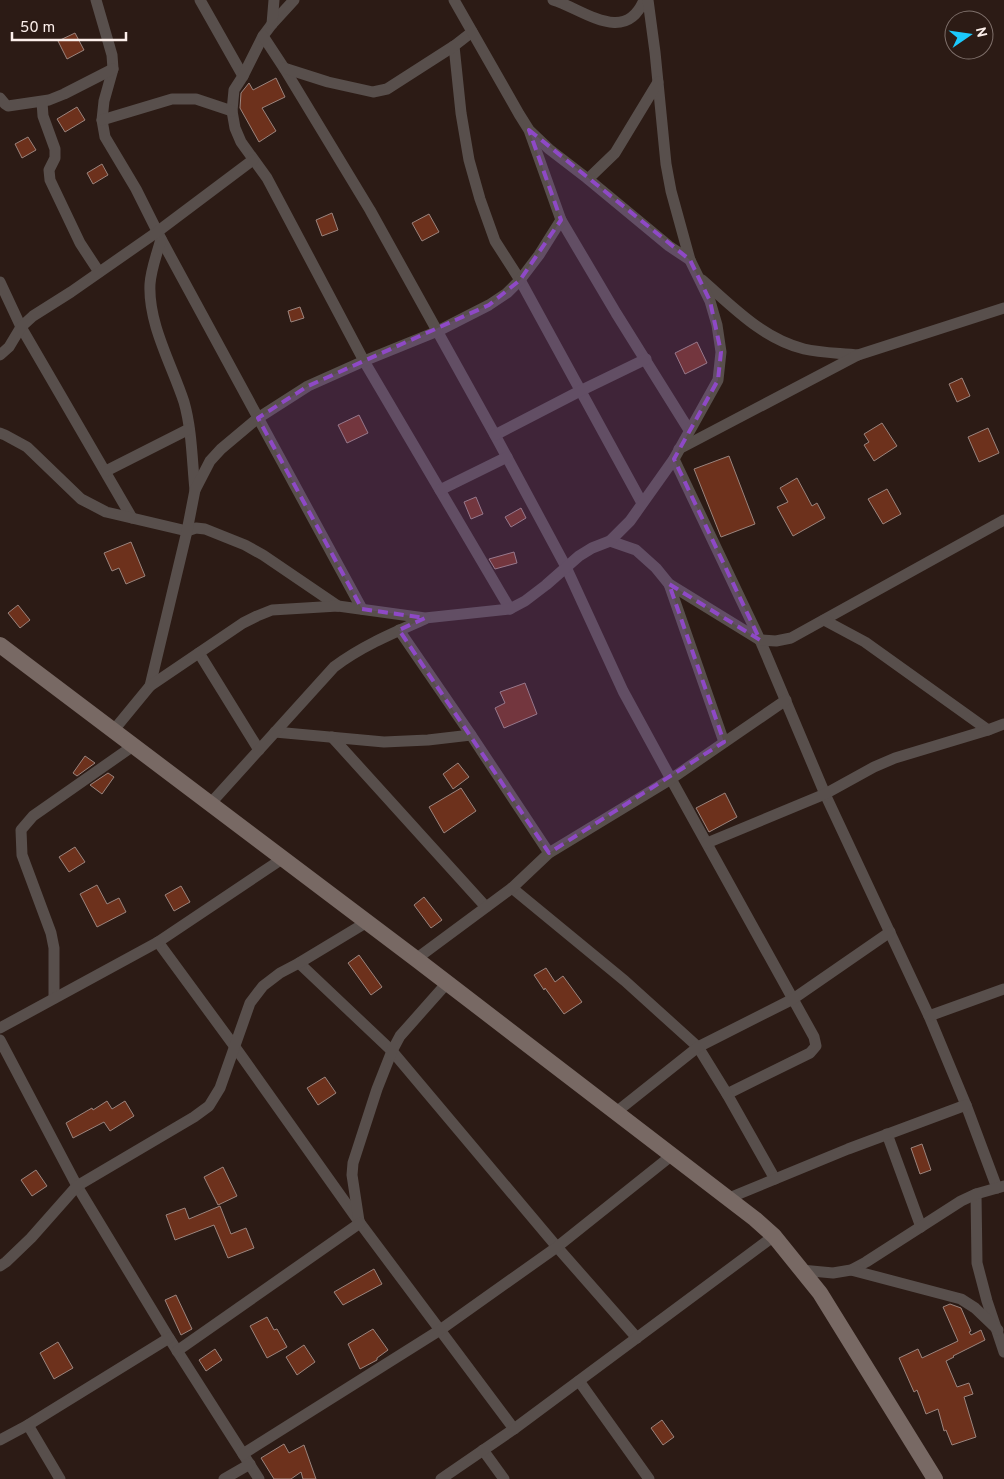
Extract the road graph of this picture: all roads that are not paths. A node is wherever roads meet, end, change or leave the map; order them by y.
1 (96, 0) edge
2 (200, 0) edge
3 (274, 0) edge
4 (294, 0) edge
5 (454, 0) edge
6 (553, 0) edge
7 (644, 0) edge
8 (648, 0) edge
9 (564, 2) edge
10 (272, 24) junction
11 (472, 32) junction
12 (263, 36) junction
13 (454, 46) junction
14 (284, 68) junction
15 (113, 69) junction
16 (243, 76) junction
17 (658, 81) junction
18 (0, 98) edge
19 (42, 102) junction
20 (232, 111) junction
21 (102, 120) junction
22 (529, 130) junction
23 (253, 160) junction
24 (588, 179) junction
25 (561, 220) junction
26 (159, 235) junction
27 (690, 260) junction
28 (98, 272) junction
29 (698, 277) junction
30 (520, 280) junction
31 (0, 282) edge
32 (1003, 311) edge
33 (21, 327) junction
34 (438, 330) junction
35 (0, 355) edge
36 (858, 355) junction
37 (646, 359) junction
38 (364, 361) junction
39 (580, 391) junction
40 (258, 418) junction
41 (189, 429) junction
42 (690, 430) junction
43 (0, 434) edge
44 (496, 435) junction
45 (676, 455) junction
46 (507, 457) junction
47 (106, 472) junction
48 (195, 490) junction
49 (440, 490) junction
50 (642, 503) junction
51 (132, 518) junction
52 (1004, 520) edge
53 (187, 531) junction
54 (610, 541) junction
55 (566, 567) junction
56 (669, 584) junction
57 (338, 606) junction
58 (362, 609) junction
59 (510, 609) junction
60 (425, 618) junction
61 (824, 620) junction
62 (399, 630) junction
63 (760, 640) junction
64 (0, 645) edge
65 (199, 653) junction
66 (150, 686) junction
67 (786, 700) junction
68 (1004, 724) edge
69 (988, 730) junction
70 (113, 731) junction
71 (275, 732) junction
72 (471, 735) junction
73 (332, 738) junction
74 (724, 742) junction
75 (133, 746) junction
76 (259, 750) junction
77 (671, 779) junction
78 (825, 794) junction
79 (210, 804) junction
80 (707, 843) junction
81 (549, 853) junction
82 (282, 859) junction
83 (512, 888) junction
84 (486, 907) junction
85 (367, 922) junction
86 (890, 932) junction
87 (158, 942) junction
88 (416, 959) junction
89 (299, 963) junction
90 (447, 983) junction
91 (1004, 989) edge
92 (54, 998) junction
93 (793, 999) junction
94 (929, 1016) junction
95 (0, 1028) edge
96 (0, 1040) edge
97 (234, 1047) junction
98 (698, 1047) junction
99 (392, 1051) junction
100 (727, 1094) junction
101 (966, 1105) junction
102 (615, 1113) junction
103 (887, 1134) junction
104 (671, 1156) junction
105 (775, 1179) junction
106 (78, 1186) junction
107 (1000, 1187) edge
108 (976, 1194) junction
109 (729, 1198) junction
110 (360, 1223) junction
111 (921, 1227) junction
112 (774, 1236) junction
113 (557, 1247) junction
114 (0, 1266) edge
115 (802, 1270) junction
116 (851, 1270) junction
117 (440, 1330) junction
118 (998, 1330) junction
119 (169, 1338) junction
120 (638, 1338) junction
121 (177, 1351) junction
122 (1004, 1352) edge
123 (579, 1381) junction
124 (28, 1426) junction
125 (514, 1429) junction
126 (0, 1440) edge
127 (483, 1450) junction
128 (243, 1454) junction
129 (250, 1464) junction
130 (60, 1479) edge
131 (224, 1479) edge
132 (259, 1479) edge
133 (440, 1479) edge
134 (504, 1479) edge
135 (649, 1479) edge
136 (935, 1479) edge

1 - 15 street
2 - 16 street
3 - 10 street
4 - 10 street
5 - 11 street
6 - 9 street
7 - 9 street
8 - 17 street
10 - 12 street
11 - 13 street
11 - 22 street
12 - 14 street
12 - 16 street
13 - 14 street
13 - 30 street
14 - 34 street
15 - 19 street
15 - 21 street
16 - 20 street
17 - 24 street
17 - 27 street
18 - 19 street
19 - 28 street
20 - 21 street
20 - 23 street
21 - 26 street
22 - 24 street
22 - 25 street
23 - 26 street
23 - 38 street
24 - 27 street
25 - 30 street
25 - 37 street
26 - 28 street
26 - 40 street
26 - 41 street
27 - 29 street
28 - 33 street
29 - 36 street
29 - 42 street
30 - 34 street
30 - 39 street
31 - 33 street
32 - 36 street
33 - 35 street
33 - 47 street
34 - 38 street
34 - 44 street
36 - 45 street
37 - 39 street
37 - 42 street
38 - 40 street
38 - 49 street
39 - 44 street
39 - 50 street
40 - 48 street
40 - 58 street
41 - 47 street
41 - 48 street
42 - 45 street
43 - 51 street
44 - 46 street
45 - 50 street
45 - 63 street
46 - 49 street
46 - 55 street
47 - 51 street
48 - 53 street
49 - 59 street
50 - 54 street
51 - 53 street
52 - 61 street
53 - 57 street
53 - 66 street
54 - 55 street
54 - 56 street
55 - 59 street
55 - 77 street
56 - 63 street
56 - 74 street
57 - 58 street
57 - 65 street
58 - 60 street
59 - 60 street
60 - 62 street
61 - 63 street
61 - 69 street
62 - 71 street
62 - 72 street
63 - 67 street
64 - 70 street
65 - 66 street
65 - 76 street
66 - 70 street
67 - 74 street
67 - 78 street
68 - 69 street
69 - 78 street
70 - 75 street
71 - 73 street
71 - 76 street
72 - 73 street
72 - 81 street
73 - 84 street
74 - 77 street
75 - 79 street
75 - 92 street
76 - 79 street
77 - 80 street
77 - 81 street
78 - 80 street
78 - 86 street
79 - 82 street
80 - 93 street
81 - 83 street
82 - 85 street
82 - 87 street
83 - 84 street
83 - 98 street
84 - 88 street
85 - 88 street
85 - 89 street
86 - 93 street
86 - 94 street
87 - 92 street
87 - 97 street
88 - 90 street
89 - 97 street
89 - 99 street
90 - 99 street
90 - 102 street
91 - 94 street
92 - 95 street
93 - 98 street
93 - 100 street
94 - 101 street
96 - 106 street
97 - 106 street
97 - 110 street
98 - 100 street
98 - 102 street
99 - 110 street
99 - 113 street
100 - 105 street
101 - 103 street
101 - 107 street
102 - 104 street
103 - 105 street
103 - 111 street
104 - 109 street
104 - 113 street
105 - 109 street
106 - 114 street
106 - 119 street
107 - 108 street
108 - 111 street
108 - 118 street
109 - 112 street
110 - 117 street
110 - 121 street
111 - 116 street
112 - 115 street
112 - 120 street
113 - 117 street
113 - 120 street
115 - 116 street
115 - 136 street
116 - 118 street
117 - 125 street
117 - 128 street
118 - 122 street
119 - 121 street
119 - 124 street
120 - 123 street
121 - 128 street
123 - 125 street
123 - 135 street
124 - 126 street
124 - 130 street
125 - 127 street
127 - 133 street
127 - 134 street
128 - 129 street
129 - 131 street
129 - 132 street

